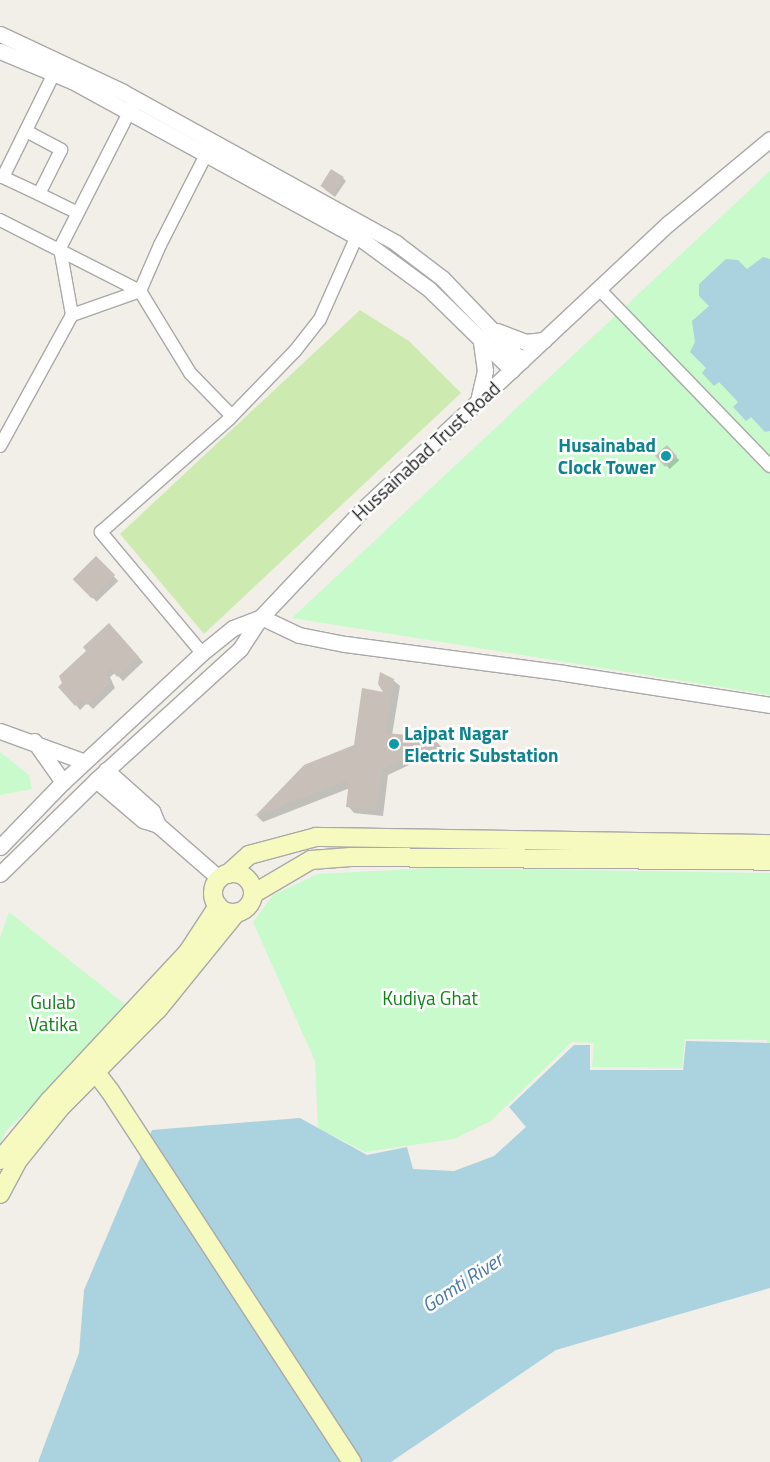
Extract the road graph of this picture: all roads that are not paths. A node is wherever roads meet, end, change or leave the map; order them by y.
1 (0, 34) edge
2 (0, 51) edge
3 (57, 67) junction
4 (136, 99) junction
5 (129, 113) junction
6 (26, 131) junction
7 (770, 139) edge
8 (209, 148) junction
9 (39, 194) junction
10 (78, 213) junction
11 (0, 220) edge
12 (359, 230) junction
13 (60, 248) junction
14 (599, 289) junction
15 (140, 291) junction
16 (72, 315) junction
17 (486, 333) junction
18 (544, 340) junction
19 (517, 366) junction
20 (478, 402) junction
21 (232, 416) junction
22 (0, 446) edge
23 (770, 466) edge
24 (261, 617) junction
25 (202, 653) junction
26 (770, 705) edge
27 (0, 731) edge
28 (34, 741) junction
29 (85, 762) junction
30 (101, 775) junction
31 (63, 782) junction
32 (770, 844) edge
33 (0, 847) edge
34 (770, 862) edge
35 (0, 874) edge
36 (224, 876) junction
37 (253, 894) junction
38 (218, 906) junction
39 (236, 913) junction
40 (92, 1068) junction
41 (0, 1160) edge
42 (0, 1194) edge
43 (352, 1462) edge

1 - 3 street
2 - 3 street
3 - 4 street
3 - 5 street
3 - 6 street
4 - 5 street
4 - 8 street
5 - 8 street
5 - 10 street
6 - 9 street
6 - 9 street
7 - 14 street, Hussainabad Trust Road
8 - 12 street
8 - 15 street
9 - 10 street
10 - 13 street
11 - 13 street
12 - 17 street
12 - 21 street
13 - 15 street
13 - 16 street
14 - 18 street, Hussainabad Trust Road
14 - 23 street
15 - 16 street
15 - 21 street
16 - 22 street
17 - 18 street
17 - 19 street
17 - 20 street
18 - 19 street, Hussainabad Trust Road
19 - 20 street, Hussainabad Trust Road
20 - 24 street, Hussainabad Trust Road
21 - 25 street
24 - 25 street, Hussainabad Trust Road
24 - 26 street
24 - 30 street
25 - 29 street, Hussainabad Trust Road
27 - 28 street
28 - 29 street
28 - 31 street
29 - 31 street, Hussainabad Trust Road
30 - 35 street
30 - 36 street
31 - 33 street, Hussainabad Trust Road
32 - 36 main road
34 - 37 main road
36 - 37 main road
36 - 38 main road
37 - 39 main road
38 - 39 main road
38 - 40 main road
39 - 40 main road
40 - 41 main road
40 - 42 main road
40 - 43 main road

